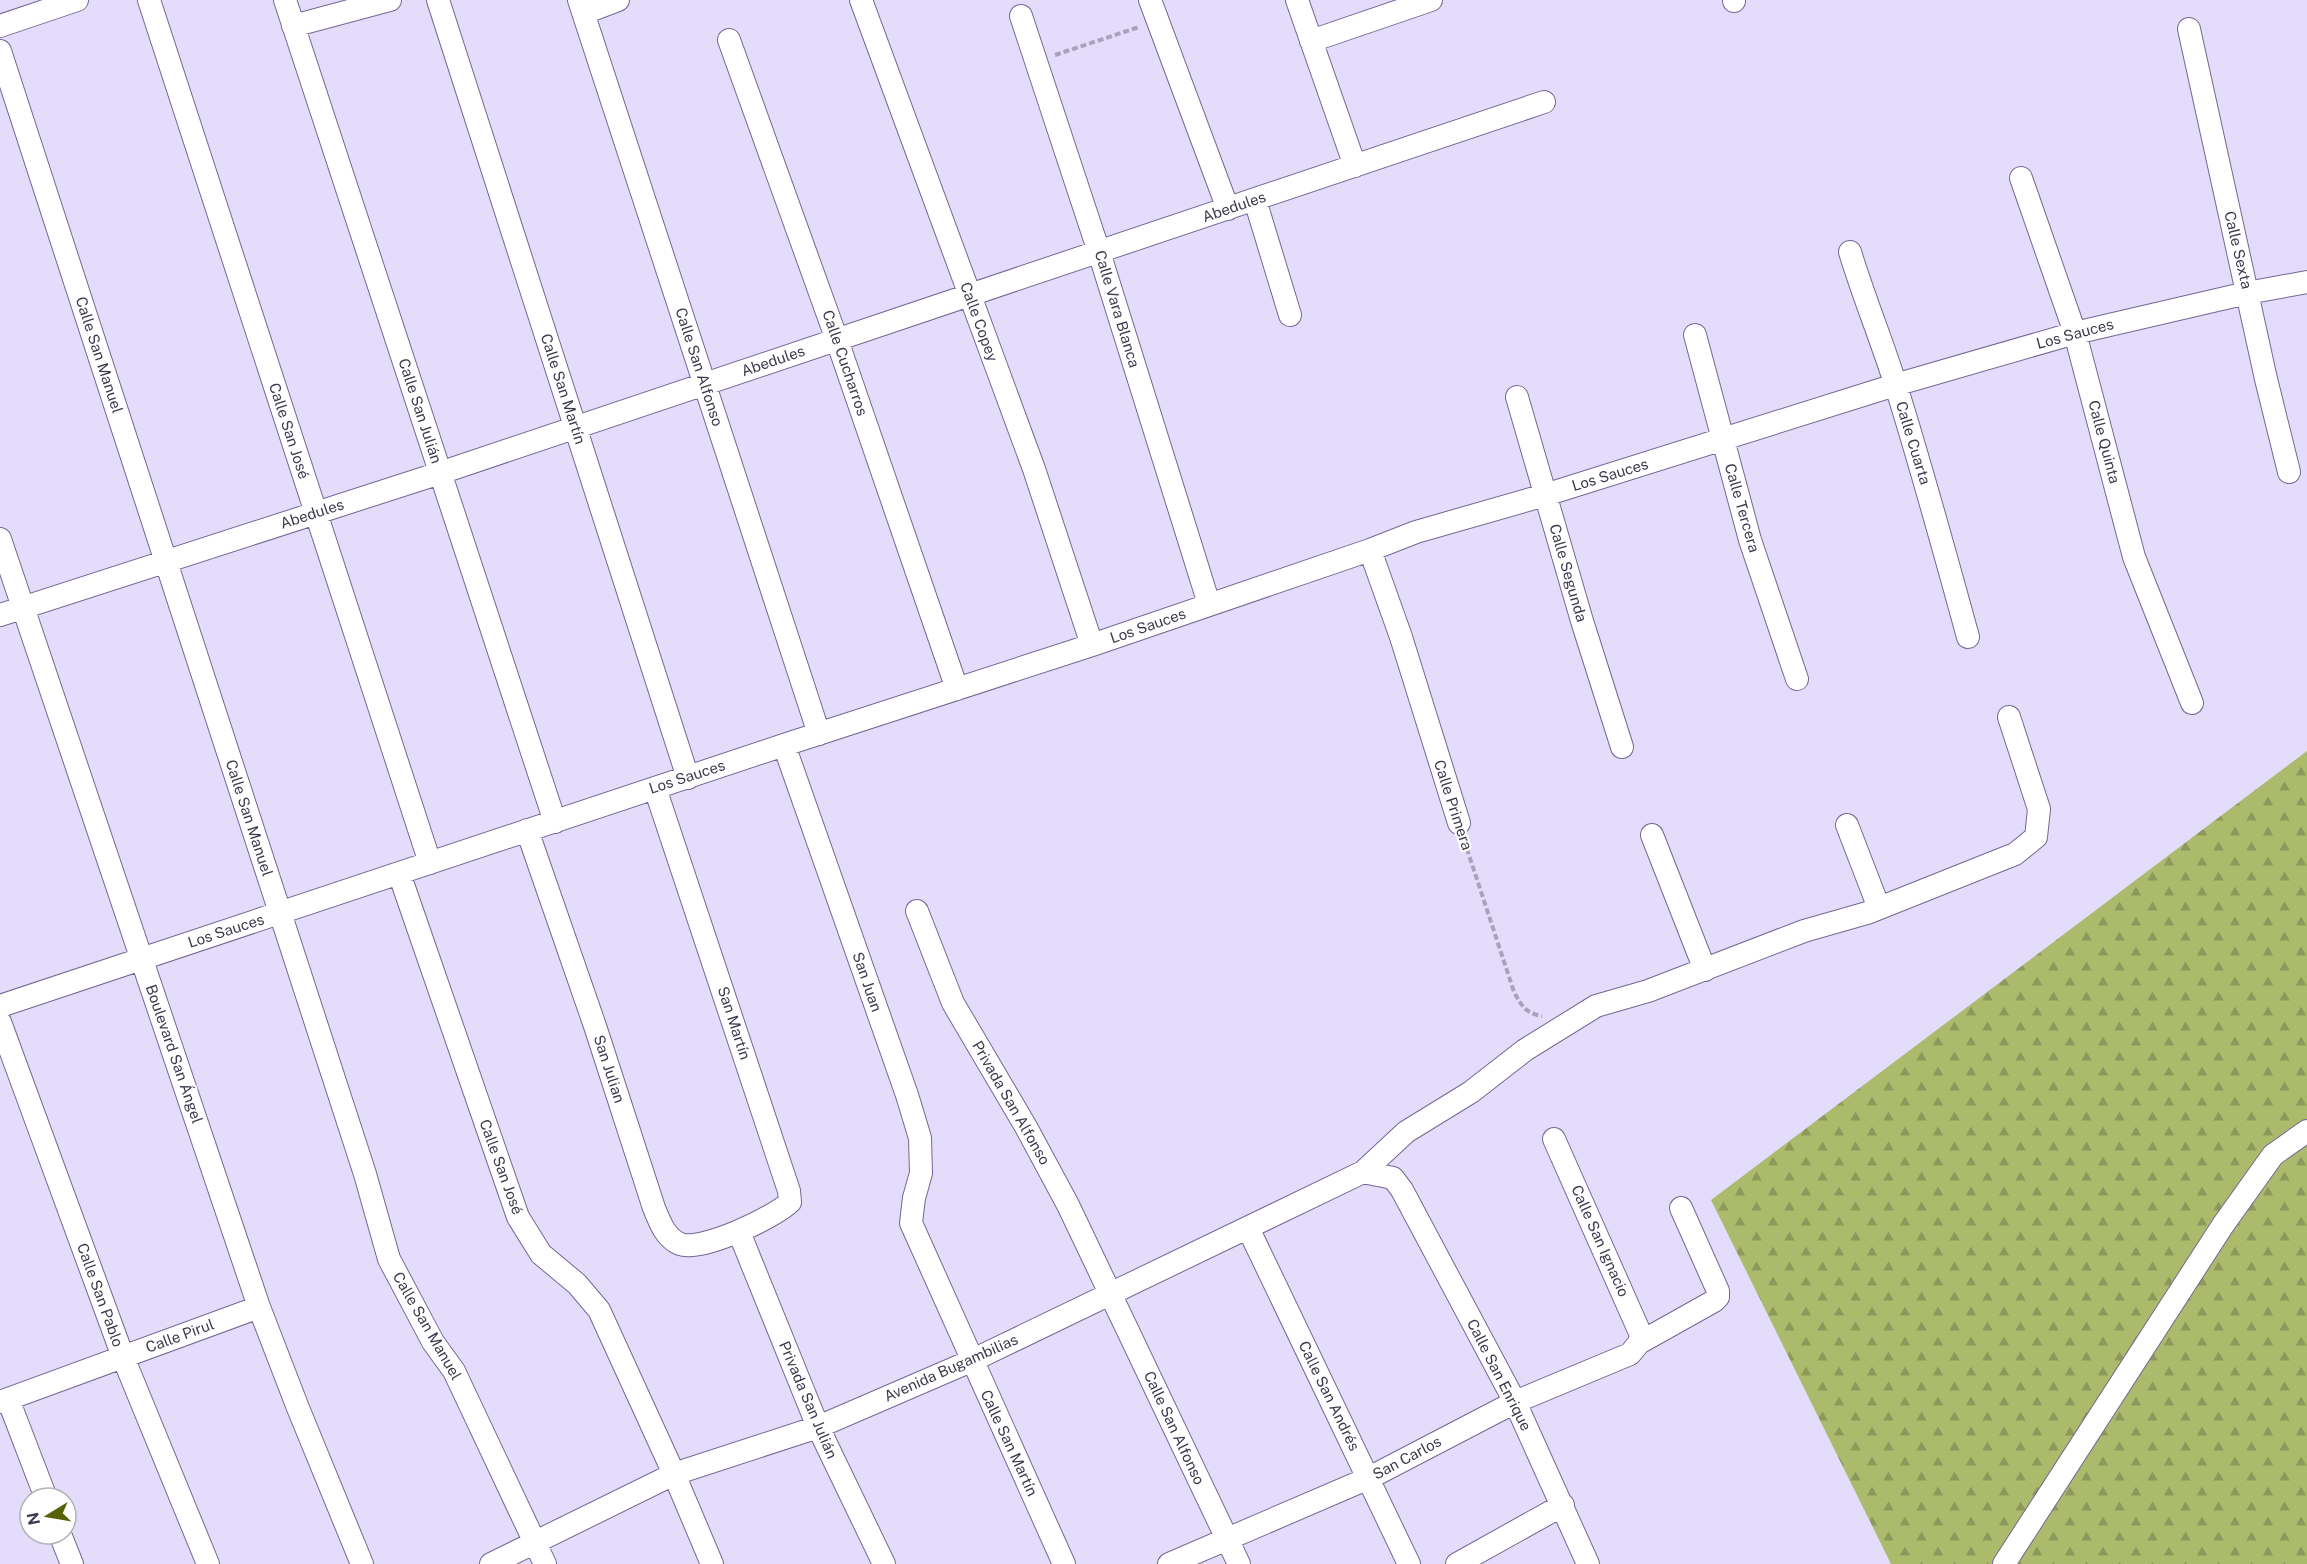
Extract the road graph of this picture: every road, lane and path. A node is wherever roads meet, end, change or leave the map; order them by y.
1 (77, 0) edge
2 (149, 0) edge
3 (285, 0) edge
4 (390, 0) edge
5 (438, 0) edge
6 (618, 0) edge
7 (861, 0) edge
8 (1297, 0) edge
9 (1431, 0) edge
10 (582, 6) edge
11 (1154, 10) edge
12 (1021, 16) dead end
13 (0, 26) edge
14 (293, 26) junction
15 (2188, 29) dead end
16 (729, 40) dead end
17 (1311, 41) junction
18 (0, 51) edge
19 (1037, 60) junction
20 (1544, 102) dead end
21 (1355, 166) junction
22 (2021, 178) dead end
23 (1255, 200) junction
24 (1228, 209) junction
25 (1099, 252) junction
26 (1850, 252) dead end
27 (2307, 282) edge
28 (2247, 293) junction
29 (969, 296) junction
30 (1290, 315) dead end
31 (2075, 333) junction
32 (1695, 335) dead end
33 (837, 340) junction
34 (705, 384) junction
35 (1895, 385) junction
36 (1517, 398) dead end
37 (575, 428) junction
38 (1722, 440) junction
39 (2289, 472) dead end
40 (441, 473) junction
41 (1545, 495) junction
42 (316, 513) junction
43 (0, 539) edge
44 (1370, 550) junction
45 (165, 561) junction
46 (1209, 604) junction
47 (22, 607) junction
48 (0, 615) edge
49 (1968, 637) dead end
50 (1092, 645) junction
51 (1797, 679) dead end
52 (957, 688) junction
53 (2192, 704) dead end
54 (2009, 717) dead end
55 (819, 734) junction
56 (784, 745) junction
57 (1622, 747) dead end
58 (688, 778) junction
59 (655, 788) junction
60 (555, 822) junction
61 (1459, 823) joint
62 (1847, 825) dead end
63 (527, 830) junction
64 (1652, 835) dead end
65 (430, 863) junction
66 (399, 873) junction
67 (1880, 908) junction
68 (917, 911) dead end
69 (280, 913) junction
70 (142, 958) junction
71 (1705, 970) junction
72 (0, 1006) edge
73 (1573, 1019) junction
74 (0, 1022) edge
75 (2307, 1131) edge
76 (1554, 1139) dead end
77 (1363, 1172) junction
78 (1681, 1208) dead end
79 (911, 1223) joint
80 (1248, 1228) junction
81 (739, 1232) junction
82 (1110, 1293) junction
83 (259, 1307) junction
84 (1639, 1343) junction
85 (123, 1357) junction
86 (971, 1361) junction
87 (4, 1401) edge
88 (1515, 1402) junction
89 (818, 1427) junction
90 (674, 1474) junction
91 (1369, 1478) junction
92 (41, 1486) edge
93 (1563, 1505) junction
94 (1227, 1539) junction
95 (535, 1542) junction
96 (65, 1546) edge
97 (72, 1564) edge
98 (208, 1564) edge
99 (360, 1564) edge
100 (491, 1564) edge
101 (545, 1564) edge
102 (712, 1564) edge
103 (884, 1564) edge
104 (1064, 1564) edge
105 (1169, 1564) edge
106 (1239, 1564) edge
107 (1409, 1564) edge
108 (1457, 1564) edge
109 (1588, 1564) edge
110 (2004, 1564) edge

1 - 13 street
2 - 42 street, Calle San José
3 - 14 street, Calle San Julián
4 - 14 street
5 - 37 street, Calle San Martín
6 - 10 street
7 - 29 street, Calle Copey
8 - 17 street
9 - 17 street
10 - 34 street, Calle San Alfonso
11 - 19 path
11 - 24 street
12 - 19 street, Calle Vara Blanca
14 - 40 street, Calle San Julián
15 - 28 street, Calle Sexta
16 - 33 street, Calle Cucharros
17 - 21 street
18 - 45 street, Calle San Manuel
19 - 25 street, Calle Vara Blanca
20 - 21 street, Abedules
21 - 23 street, Abedules
22 - 31 street, Calle Quinta
23 - 24 street, Abedules
23 - 30 street
24 - 25 street, Abedules
25 - 29 street, Abedules
25 - 46 street, Calle Vara Blanca
26 - 35 street, Calle Cuarta
27 - 28 street, Los Sauces
28 - 31 street, Los Sauces
28 - 39 street, Calle Sexta
29 - 33 street, Abedules
29 - 50 street, Calle Copey
31 - 35 street, Los Sauces
31 - 53 street, Calle Quinta
32 - 38 street, Calle Tercera
33 - 34 street, Abedules
33 - 52 street, Calle Cucharros
34 - 37 street, Abedules
34 - 55 street, Calle San Alfonso
35 - 38 street, Los Sauces
35 - 49 street, Calle Cuarta
36 - 41 street, Calle Segunda
37 - 40 street, Abedules
37 - 58 street, Calle San Martín
38 - 41 street, Los Sauces
38 - 51 street, Calle Tercera
40 - 42 street, Abedules
40 - 60 street, Calle San Julián
41 - 44 street, Los Sauces
41 - 57 street, Calle Segunda
42 - 45 street, Abedules
42 - 65 street, Calle San José
43 - 47 street, Boulevard San Ángel
44 - 46 street, Los Sauces
44 - 61 street, Calle Primera
45 - 47 street, Abedules
45 - 69 street, Calle San Manuel
46 - 50 street, Los Sauces
47 - 48 street, Abedules
47 - 70 street, Boulevard San Ángel
50 - 52 street, Los Sauces
52 - 55 street, Los Sauces
54 - 67 street, Avenida Bugambilias
55 - 56 street, Los Sauces
56 - 58 street, Los Sauces
56 - 79 street, San Juan
58 - 59 street, Los Sauces
59 - 60 street, Los Sauces
59 - 81 street, San Martín
60 - 63 street, Los Sauces
61 - 73 path, Calle Primera
62 - 67 street
63 - 65 street, Los Sauces
63 - 81 street, San Julian
64 - 71 street
65 - 66 street, Los Sauces
66 - 69 street, Los Sauces
66 - 90 street, Calle San José
67 - 71 street, Avenida Bugambilias
68 - 82 street, Privada San Alfonso
69 - 70 street, Los Sauces
69 - 95 street, Calle San Manuel
70 - 72 street, Los Sauces
70 - 83 street, Boulevard San Ángel
71 - 73 street, Avenida Bugambilias
73 - 77 street, Avenida Bugambilias
74 - 85 street, Calle San Pablo
75 - 110 street
76 - 84 street, Calle San Ignacio
77 - 80 street, Avenida Bugambilias
77 - 88 street, Calle San Enrique
78 - 84 street, San Carlos
79 - 86 street, Calle San Martín
80 - 82 street, Avenida Bugambilias
80 - 91 street, Calle San Andrés
81 - 89 street, Privada San Julián
82 - 86 street, Avenida Bugambilias
82 - 94 street, Calle San Alfonso
83 - 85 street, Calle Pirul
83 - 99 street, Boulevard San Ángel
84 - 88 street, San Carlos
85 - 87 street, Calle Pirul
85 - 98 street, Calle San Pablo
86 - 89 street, Avenida Bugambilias
86 - 104 street, Calle San Martín
87 - 92 street
88 - 91 street, San Carlos
88 - 93 street, Calle San Enrique
89 - 90 street, Avenida Bugambilias
89 - 103 street, Privada San Julián
90 - 95 street, Avenida Bugambilias
90 - 102 street, Calle San José
91 - 94 street, San Carlos
91 - 107 street, Calle San Andrés
93 - 108 street
93 - 109 street, Calle San Enrique
94 - 105 street, San Carlos
94 - 106 street, Calle San Alfonso
95 - 100 street, Avenida Bugambilias
95 - 101 street, Calle San Manuel
96 - 97 street

